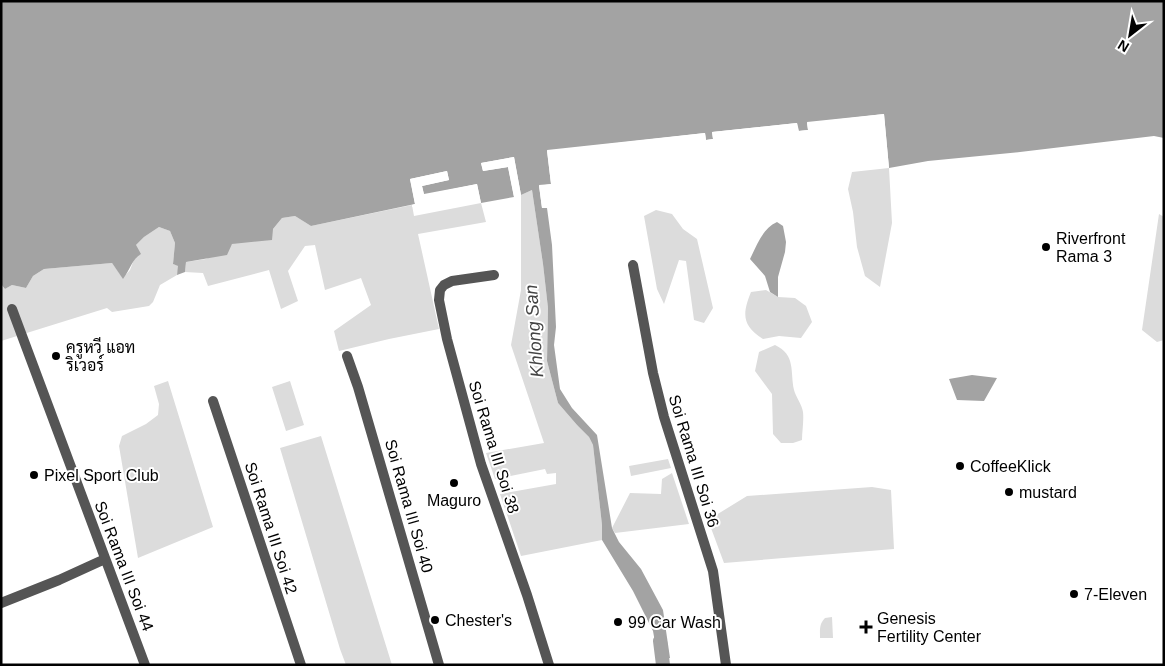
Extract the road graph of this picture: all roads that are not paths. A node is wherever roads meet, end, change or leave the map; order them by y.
1 (633, 265) dead end
2 (494, 275) dead end
3 (12, 308) dead end
4 (347, 356) dead end
5 (213, 400) dead end
6 (105, 560) junction
7 (3, 599) edge
8 (144, 665) edge
9 (301, 665) edge
10 (439, 665) edge
11 (548, 665) edge
12 (726, 665) edge

1 - 12 street, Soi Rama III Soi 36
2 - 11 street, Soi Rama III Soi 38
3 - 6 street, Soi Rama III Soi 44
4 - 10 street, Soi Rama III Soi 40
5 - 9 street, Soi Rama III Soi 42
6 - 7 street
6 - 8 street, Soi Rama III Soi 44

